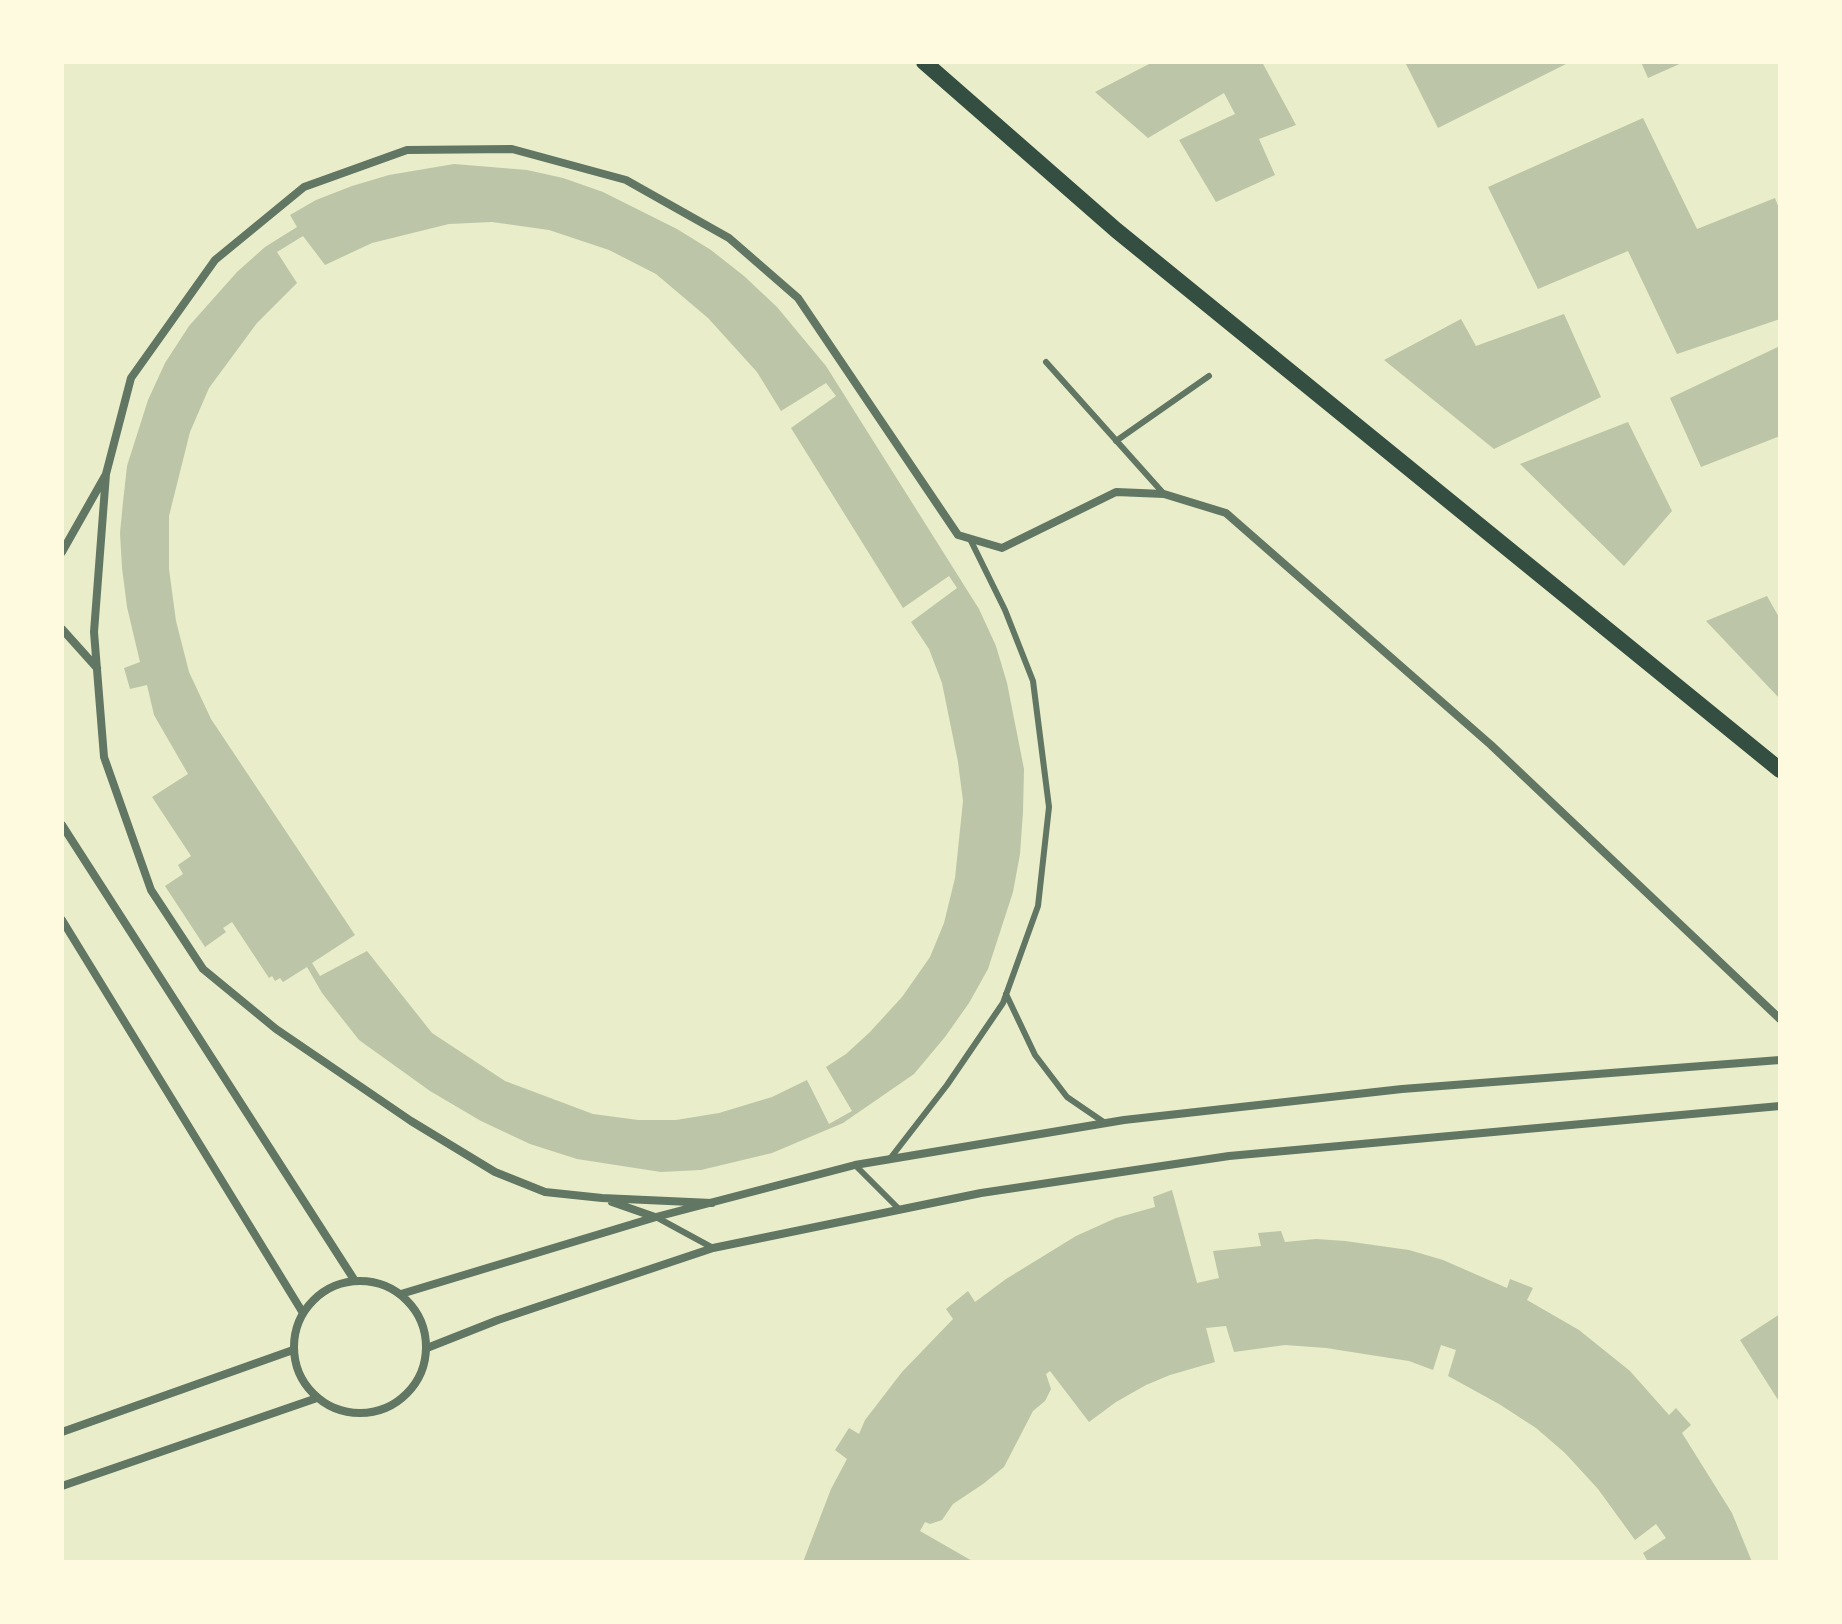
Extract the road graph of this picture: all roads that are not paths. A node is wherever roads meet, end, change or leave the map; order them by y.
1 (924, 62) edge
2 (1046, 362) dead end
3 (1209, 376) dead end
4 (1116, 441) junction
5 (106, 474) junction
6 (1164, 494) junction
7 (970, 539) junction
8 (62, 552) edge
9 (62, 629) edge
10 (97, 668) junction
11 (1780, 770) edge
12 (62, 825) edge
13 (62, 920) edge
14 (1006, 994) junction
15 (1780, 1019) edge
16 (1780, 1060) edge
17 (1780, 1106) edge
18 (1105, 1123) junction
19 (889, 1160) junction
20 (855, 1165) junction
21 (602, 1198) junction
22 (712, 1203) junction
23 (900, 1210) junction
24 (656, 1217) junction
25 (713, 1248) junction
26 (355, 1281) junction
27 (401, 1294) junction
28 (303, 1313) junction
29 (427, 1348) junction
30 (293, 1350) junction
31 (317, 1398) junction
32 (62, 1432) edge
33 (62, 1486) edge

1 - 11 main road
2 - 4 lane
3 - 4 lane
4 - 6 lane
5 - 7 street
5 - 8 street
5 - 10 street
6 - 7 street
6 - 15 street
7 - 14 lane
9 - 10 street
10 - 21 street
12 - 26 street
13 - 28 street
14 - 18 lane
14 - 19 lane
16 - 18 street
17 - 23 street
18 - 19 street
19 - 20 street
20 - 22 street
20 - 23 lane
21 - 22 street
21 - 24 street
22 - 24 street
23 - 25 street
24 - 25 lane
24 - 27 street
25 - 29 street
26 - 27 street
26 - 28 street
27 - 29 street
28 - 30 street
29 - 31 street
30 - 31 street
30 - 32 street
31 - 33 street

